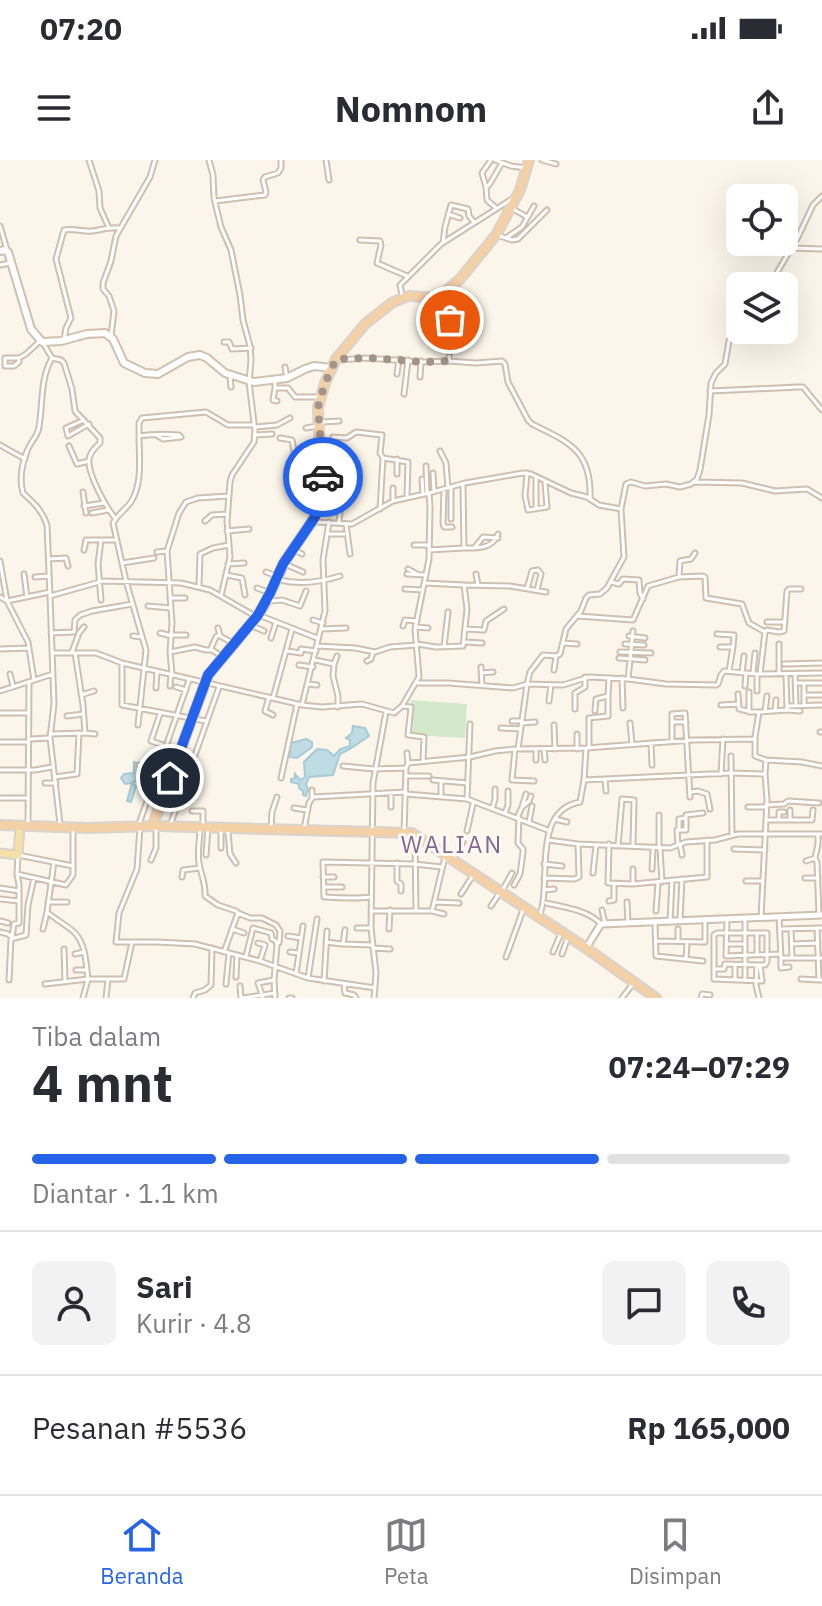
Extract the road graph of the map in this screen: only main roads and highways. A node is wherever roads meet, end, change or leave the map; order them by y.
1 (528, 164) edge
2 (4, 250) edge
3 (334, 364) junction
4 (155, 824) junction
5 (0, 825) edge
6 (24, 826) junction
7 (0, 853) edge
8 (656, 998) edge

1 - 3 highway
2 - 3 main road
3 - 4 highway
4 - 6 highway
4 - 8 highway
5 - 6 highway
6 - 7 main road

